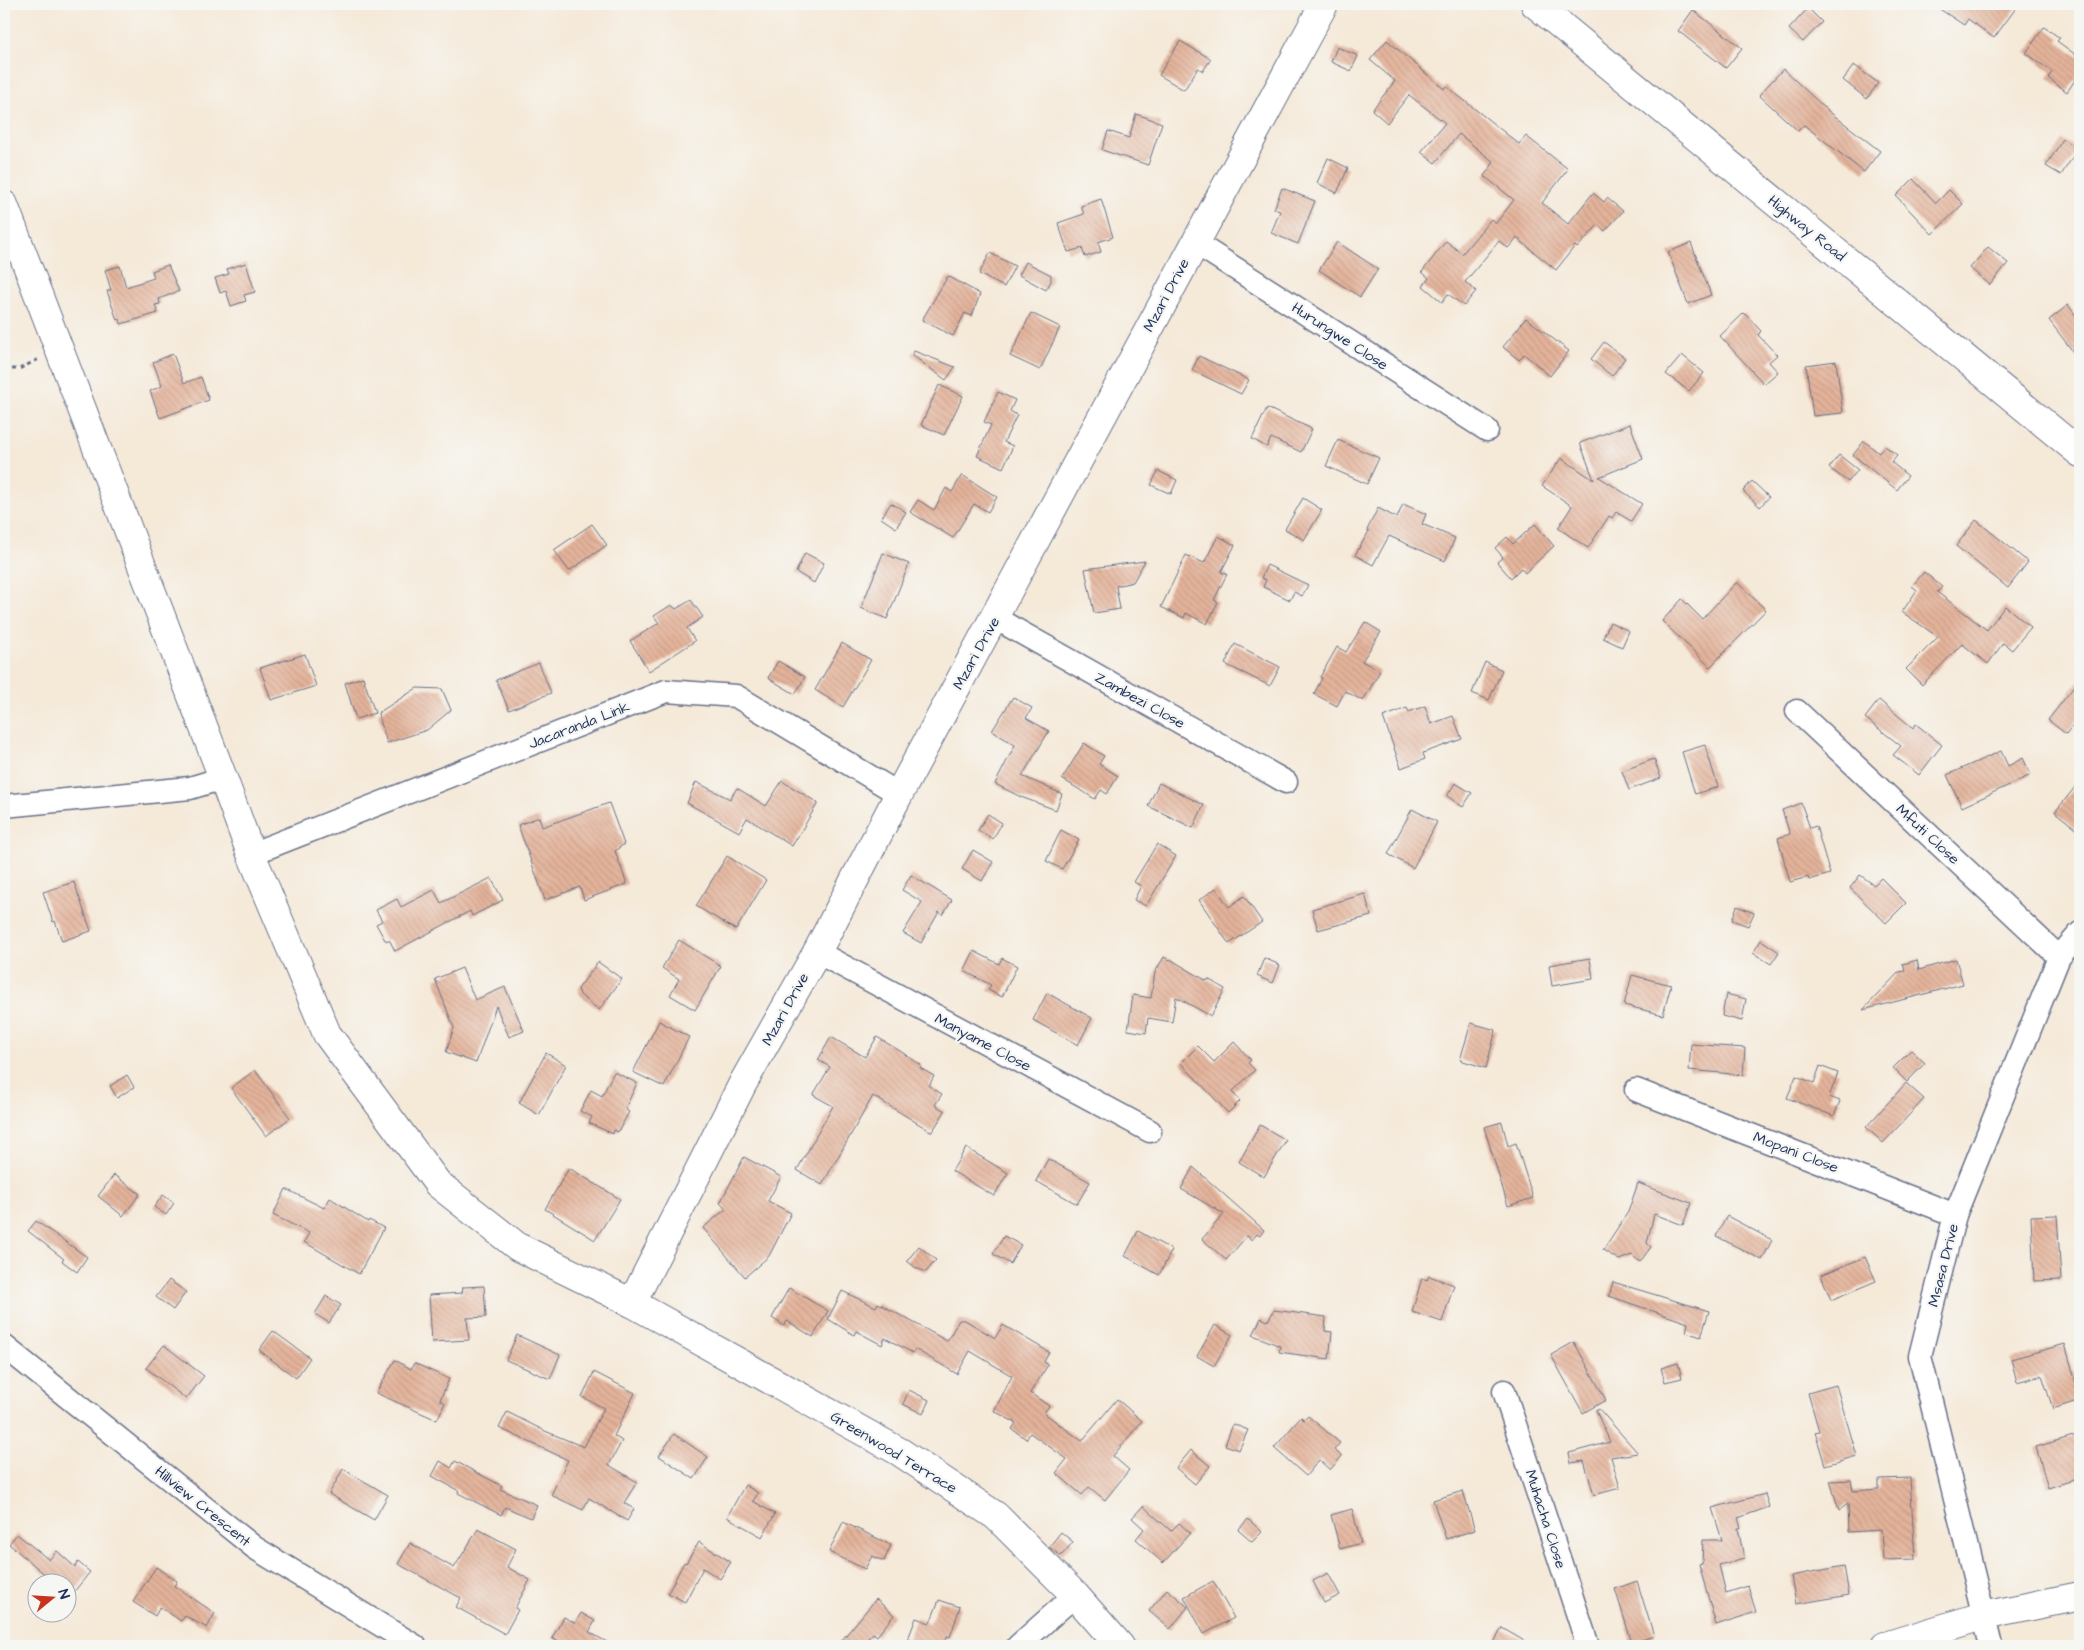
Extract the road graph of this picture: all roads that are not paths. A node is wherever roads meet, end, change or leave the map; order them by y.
1 (1324, 4) edge
2 (1535, 4) edge
3 (4, 205) edge
4 (1194, 242) junction
5 (1487, 430) dead end
6 (2080, 453) edge
7 (995, 618) junction
8 (1797, 711) dead end
9 (223, 778) junction
10 (1286, 782) dead end
11 (899, 794) junction
12 (4, 806) edge
13 (250, 854) junction
14 (2080, 933) edge
15 (817, 952) junction
16 (2059, 957) junction
17 (1636, 1090) dead end
18 (1150, 1131) dead end
19 (1955, 1215) junction
20 (632, 1303) junction
21 (4, 1346) edge
22 (1504, 1391) dead end
23 (1075, 1594) junction
24 (2080, 1596) edge
25 (1983, 1616) junction
26 (415, 1646) edge
27 (1018, 1646) edge
28 (1120, 1646) edge
29 (1588, 1646) edge
30 (1885, 1646) edge
31 (1991, 1646) edge

1 - 4 street, Mzari Drive
2 - 6 street, Highway Road
3 - 9 street, Greenwood Terrace
4 - 5 street, Hurungwe Close
4 - 7 street, Mzari Drive
7 - 10 street, Zambezi Close
7 - 11 street, Mzari Drive
8 - 16 street, Mfuti Close
9 - 12 street
9 - 13 street, Greenwood Terrace
11 - 13 street, Jacaranda Link
11 - 15 street, Mzari Drive
13 - 20 street, Greenwood Terrace
14 - 16 street, Msasa Drive
15 - 18 street, Manyame Close
15 - 20 street, Mzari Drive
16 - 19 street, Msasa Drive
17 - 19 street, Mopani Close
19 - 25 street, Msasa Drive
20 - 23 street, Greenwood Terrace
21 - 26 street, Hillview Crescent
22 - 29 street, Muhacha Close
23 - 27 street
23 - 28 street, Greenwood Terrace
24 - 25 street
25 - 30 street
25 - 31 street, Msasa Drive

